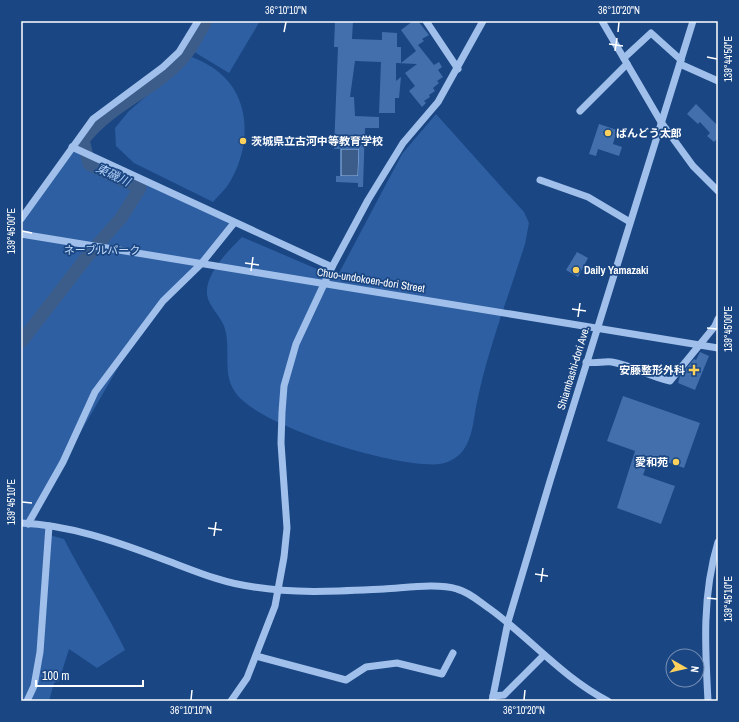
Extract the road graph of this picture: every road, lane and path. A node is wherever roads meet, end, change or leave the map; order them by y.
1 (198, 21) edge
2 (426, 21) edge
3 (483, 21) edge
4 (602, 21) edge
5 (693, 21) edge
6 (625, 61) junction
7 (680, 62) junction
8 (458, 69) junction
9 (718, 80) edge
10 (580, 110) dead end
11 (662, 122) junction
12 (72, 147) junction
13 (540, 180) dead end
14 (718, 191) edge
15 (21, 219) edge
16 (630, 222) junction
17 (234, 223) junction
18 (21, 234) edge
19 (201, 264) junction
20 (332, 267) junction
21 (324, 283) junction
22 (718, 319) edge
23 (597, 328) junction
24 (699, 344) junction
25 (718, 348) edge
26 (586, 362) junction
27 (24, 524) edge
28 (49, 526) junction
29 (718, 542) edge
30 (277, 590) junction
31 (508, 622) junction
32 (453, 654) dead end
33 (544, 655) junction
34 (256, 656) junction
35 (493, 699) edge
36 (27, 701) edge
37 (231, 701) edge
38 (608, 701) edge
39 (708, 701) edge

1 - 12 street
2 - 8 street
3 - 8 street
4 - 6 street
5 - 7 street, Shiambashi-dori Ave.
6 - 7 street
6 - 10 street
6 - 11 street
7 - 9 street
7 - 11 street, Shiambashi-dori Ave.
8 - 20 street
11 - 14 street
11 - 16 street, Shiambashi-dori Ave.
12 - 15 street
12 - 17 street
13 - 16 street
16 - 23 street, Shiambashi-dori Ave.
17 - 19 street
17 - 20 street
18 - 19 street, Chuo-undokoen-dori Street
19 - 21 street, Chuo-undokoen-dori Street
19 - 27 street
20 - 21 street
21 - 23 street, Chuo-undokoen-dori Street
21 - 30 street
22 - 24 street
23 - 24 street, Chuo-undokoen-dori Street
23 - 26 street, Shiambashi-dori Ave.
24 - 25 street, Chuo-undokoen-dori Street
24 - 26 street
26 - 31 street, Shiambashi-dori Ave.
27 - 28 street
28 - 30 street
28 - 36 street
29 - 39 street
30 - 31 street
30 - 34 street
31 - 33 street
31 - 35 street, Shiambashi-dori Ave.
32 - 34 street
33 - 35 street
33 - 38 street
34 - 37 street

